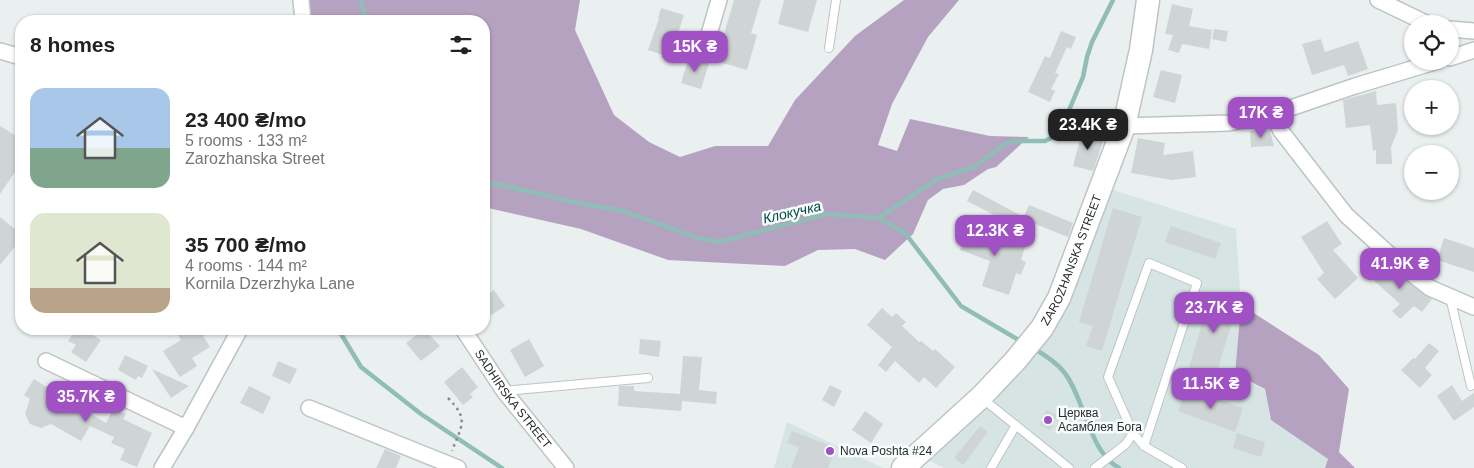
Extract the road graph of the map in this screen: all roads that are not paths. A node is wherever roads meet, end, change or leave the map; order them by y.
1 (301, 0) edge
2 (719, 0) edge
3 (836, 0) edge
4 (1148, 0) edge
5 (1378, 0) edge
6 (302, 15) edge
7 (1409, 15) edge
8 (1459, 30) edge
9 (1474, 31) edge
10 (704, 48) dead end
11 (829, 48) dead end
12 (1474, 50) edge
13 (0, 51) edge
14 (15, 55) edge
15 (1459, 55) edge
16 (1408, 70) edge
17 (1274, 114) junction
18 (1124, 126) junction
19 (1450, 298) junction
20 (1474, 307) edge
21 (237, 335) edge
22 (467, 335) edge
23 (46, 361) dead end
24 (648, 378) dead end
25 (1470, 386) dead end
26 (504, 391) junction
27 (981, 398) junction
28 (308, 408) dead end
29 (1016, 425) junction
30 (186, 428) junction
31 (1133, 433) junction
32 (1144, 446) junction
33 (162, 468) edge
34 (458, 468) edge
35 (566, 468) edge
36 (903, 468) edge
37 (991, 468) edge
38 (1069, 468) edge
39 (1095, 468) edge
40 (1182, 468) edge

1 - 6 street
2 - 10 street
3 - 11 lane
4 - 18 street, ZAROZHANSKA STREET
5 - 7 street
8 - 9 street
12 - 15 street
13 - 14 street
16 - 17 street
17 - 18 street
17 - 19 street
18 - 27 street, ZAROZHANSKA STREET
19 - 20 street
19 - 25 lane
21 - 30 street
22 - 26 street, SADHIRSKA STREET
23 - 30 street
24 - 26 lane
26 - 35 street, SADHIRSKA STREET
27 - 29 lane
27 - 36 street, ZAROZHANSKA STREET
28 - 34 street
29 - 37 lane
29 - 38 lane
30 - 33 street
31 - 32 lane
31 - 32 lane
31 - 39 lane
32 - 40 lane

